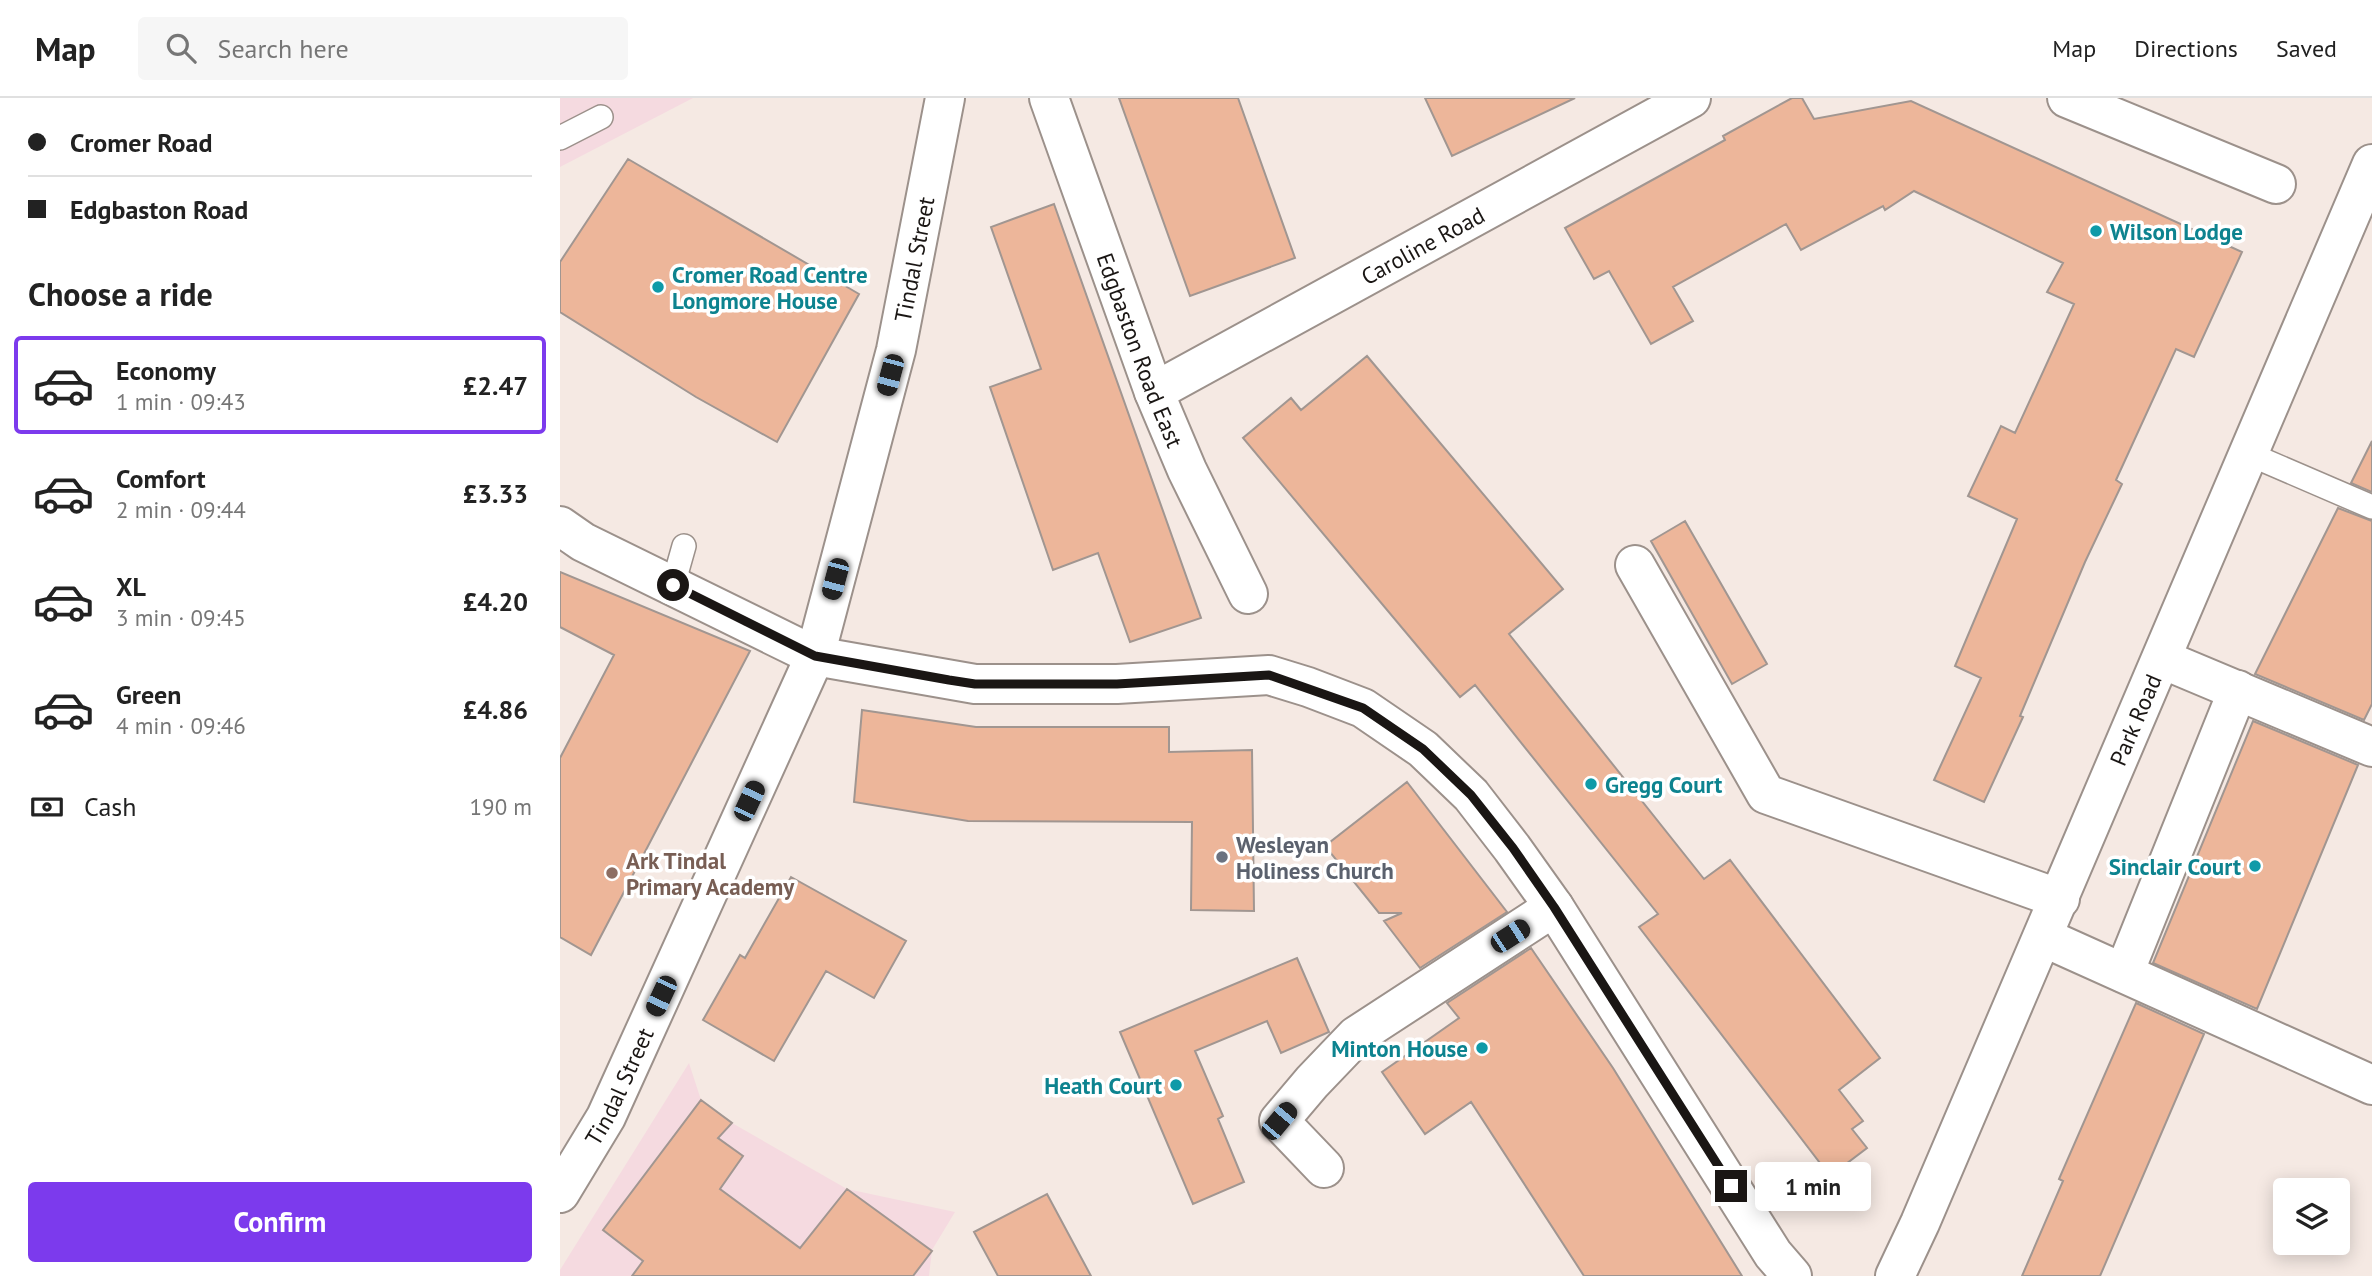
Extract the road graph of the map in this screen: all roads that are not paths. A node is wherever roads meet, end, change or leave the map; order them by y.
1 (945, 98) edge
2 (1049, 98) edge
3 (1691, 98) edge
4 (2067, 98) edge
5 (601, 117) dead end
6 (560, 138) edge
7 (2372, 164) edge
8 (2276, 184) dead end
9 (1154, 392) junction
10 (2249, 454) junction
11 (2372, 507) edge
12 (560, 526) edge
13 (684, 546) dead end
14 (1635, 565) dead end
15 (673, 585) junction
16 (1248, 594) dead end
17 (815, 656) junction
18 (2162, 659) junction
19 (2238, 690) junction
20 (2372, 747) edge
21 (2060, 899) junction
22 (1554, 907) junction
23 (2043, 937) junction
24 (2124, 973) junction
25 (2372, 1085) edge
26 (1324, 1168) dead end
27 (560, 1193) edge
28 (1792, 1276) edge
29 (1895, 1276) edge

1 - 17 street, Tindal Street
2 - 9 street, Edgbaston Road East
3 - 9 street, Caroline Road
4 - 8 street
5 - 6 lane
7 - 10 street, Park Road
9 - 16 street, Edgbaston Road East
10 - 11 lane
10 - 18 street, Park Road
12 - 15 street
13 - 15 lane
14 - 21 street
15 - 17 street
17 - 22 street
17 - 27 street, Tindal Street
18 - 19 street
18 - 21 street, Park Road
19 - 20 street
19 - 24 street
21 - 23 street, Park Road
22 - 26 street
22 - 28 street
23 - 24 street
23 - 29 street, Park Road
24 - 25 street

